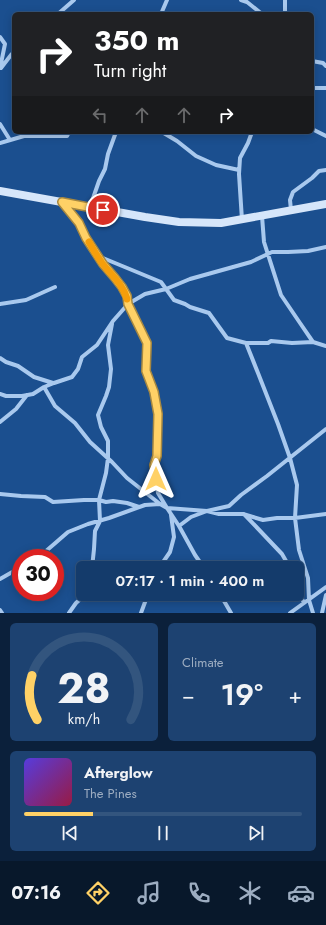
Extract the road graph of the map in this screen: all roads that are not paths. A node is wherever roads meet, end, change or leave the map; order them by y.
1 (74, 0) edge
2 (167, 0) edge
3 (241, 0) edge
4 (285, 0) edge
5 (60, 12) edge
6 (162, 12) edge
7 (260, 12) edge
8 (285, 12) edge
9 (0, 37) edge
10 (12, 53) edge
11 (314, 61) edge
12 (326, 66) edge
13 (0, 68) edge
14 (314, 88) edge
15 (326, 88) edge
16 (0, 124) edge
17 (314, 130) edge
18 (68, 134) edge
19 (115, 134) edge
20 (165, 134) edge
21 (251, 134) edge
22 (326, 136) edge
23 (10, 140) junction
24 (0, 143) edge
25 (239, 170) junction
26 (326, 170) edge
27 (0, 191) edge
28 (62, 202) junction
29 (326, 204) edge
30 (90, 207) junction
31 (291, 211) junction
32 (262, 216) junction
33 (242, 220) junction
34 (326, 247) edge
35 (268, 254) junction
36 (98, 256) junction
37 (55, 287) dead end
38 (166, 289) junction
39 (0, 304) edge
40 (128, 304) junction
41 (113, 321) junction
42 (313, 342) junction
43 (246, 343) junction
44 (326, 346) edge
45 (0, 358) edge
46 (54, 383) junction
47 (44, 387) junction
48 (0, 394) edge
49 (27, 395) junction
50 (0, 422) edge
51 (326, 429) edge
52 (108, 458) junction
53 (290, 458) junction
54 (0, 494) edge
55 (99, 500) junction
56 (160, 504) junction
57 (139, 507) junction
58 (168, 508) junction
59 (207, 511) junction
60 (171, 513) junction
61 (243, 514) junction
62 (326, 514) edge
63 (295, 518) junction
64 (100, 521) junction
65 (179, 526) junction
66 (48, 549) edge
67 (93, 561) edge
68 (164, 561) edge
69 (199, 561) edge
70 (286, 561) edge
71 (12, 572) edge
72 (0, 579) edge
73 (326, 587) edge
74 (326, 595) edge
75 (304, 597) edge
76 (78, 601) edge
77 (145, 601) edge
78 (224, 601) edge
79 (307, 601) junction
80 (0, 610) edge
81 (2, 613) edge
82 (69, 613) edge
83 (141, 613) edge
84 (231, 613) edge
85 (290, 613) edge
86 (313, 613) edge
87 (322, 613) edge

1 - 5 street
2 - 6 street
3 - 7 street
4 - 8 street
9 - 13 street
10 - 13 street
11 - 12 street
14 - 15 street
16 - 23 street
17 - 22 street
18 - 23 street
19 - 30 street
20 - 25 street
21 - 25 street
23 - 24 street
25 - 33 street
26 - 31 street
27 - 28 main road
28 - 30 main road
28 - 36 street
29 - 31 main road
30 - 33 main road
31 - 32 main road
32 - 33 main road
32 - 35 street
34 - 35 street
35 - 38 street
35 - 42 street
36 - 38 street
36 - 40 street
37 - 39 street
38 - 40 street
38 - 43 street
40 - 41 street
40 - 58 street
41 - 46 street
41 - 52 street
42 - 43 street
42 - 44 street
43 - 53 street
45 - 46 street
46 - 47 street
47 - 49 street
47 - 52 street
48 - 49 street
49 - 50 street
51 - 53 street
52 - 55 street
52 - 56 street
53 - 59 street
53 - 63 street
54 - 55 street
55 - 57 street
55 - 64 street
56 - 57 street
56 - 58 street
57 - 64 street
58 - 59 street
58 - 60 street
59 - 61 street
59 - 65 street
60 - 65 street
60 - 68 street
61 - 63 street
61 - 70 street
62 - 63 street
63 - 79 street
64 - 66 street
64 - 67 street
65 - 69 street
71 - 72 street
73 - 79 street
74 - 87 street
75 - 79 street
76 - 82 street
77 - 83 street
78 - 84 street
79 - 85 street
79 - 86 street
80 - 81 street

